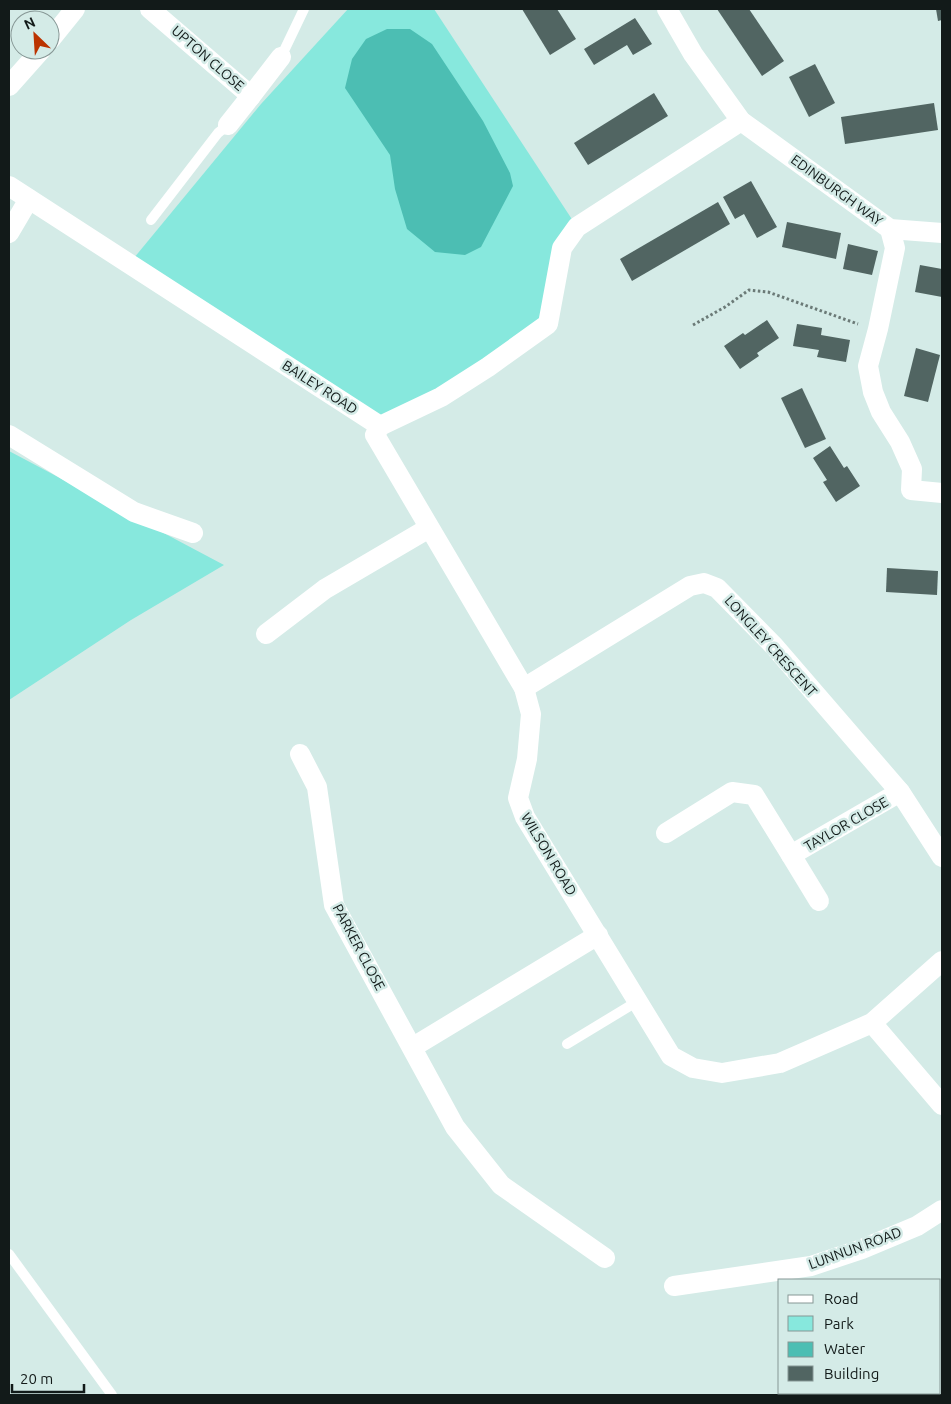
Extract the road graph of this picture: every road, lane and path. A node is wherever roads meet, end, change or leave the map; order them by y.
1 (75, 9) edge
2 (150, 9) edge
3 (304, 9) edge
4 (666, 9) edge
5 (60, 28) edge
6 (281, 57) joint
7 (32, 60) edge
8 (9, 86) edge
9 (251, 96) junction
10 (741, 121) junction
11 (228, 125) joint
12 (9, 186) edge
13 (28, 199) junction
14 (151, 220) dead end
15 (890, 229) junction
16 (9, 233) edge
17 (942, 233) edge
18 (693, 325) dead end
19 (878, 330) junction
20 (380, 426) junction
21 (9, 435) edge
22 (942, 493) edge
23 (429, 528) junction
24 (193, 533) dead end
25 (266, 634) dead end
26 (524, 688) junction
27 (300, 754) dead end
28 (900, 792) junction
29 (666, 832) dead end
30 (792, 855) junction
31 (942, 857) edge
32 (820, 902) dead end
33 (598, 935) junction
34 (942, 961) edge
35 (638, 1001) junction
36 (872, 1023) junction
37 (568, 1044) dead end
38 (413, 1047) junction
39 (942, 1105) edge
40 (942, 1210) edge
41 (9, 1254) edge
42 (606, 1258) dead end
43 (674, 1286) dead end
44 (112, 1395) edge

1 - 5 street
2 - 9 street, UPTON CLOSE
3 - 6 lane
4 - 10 street, EDINBURGH WAY
6 - 9 street, UPTON CLOSE
7 - 8 street
9 - 11 street
10 - 15 street, EDINBURGH WAY
10 - 20 street
11 - 14 lane
12 - 13 street, BAILEY ROAD
13 - 16 street
13 - 20 street, BAILEY ROAD
15 - 17 street, EDINBURGH WAY
15 - 19 street
18 - 19 path
19 - 22 street
20 - 23 street, WILSON ROAD
21 - 24 street
23 - 25 street
23 - 26 street, WILSON ROAD
26 - 28 street, LONGLEY CRESCENT
26 - 33 street, WILSON ROAD
27 - 38 street, PARKER CLOSE
28 - 30 street, TAYLOR CLOSE
28 - 31 street, LONGLEY CRESCENT
29 - 30 street, TAYLOR CLOSE
30 - 32 street, TAYLOR CLOSE
33 - 35 street, WILSON ROAD
33 - 38 street
34 - 36 street
35 - 36 street, WILSON ROAD
35 - 37 lane
36 - 39 street
38 - 42 street, PARKER CLOSE
40 - 43 street, LUNNUN ROAD
41 - 44 lane

